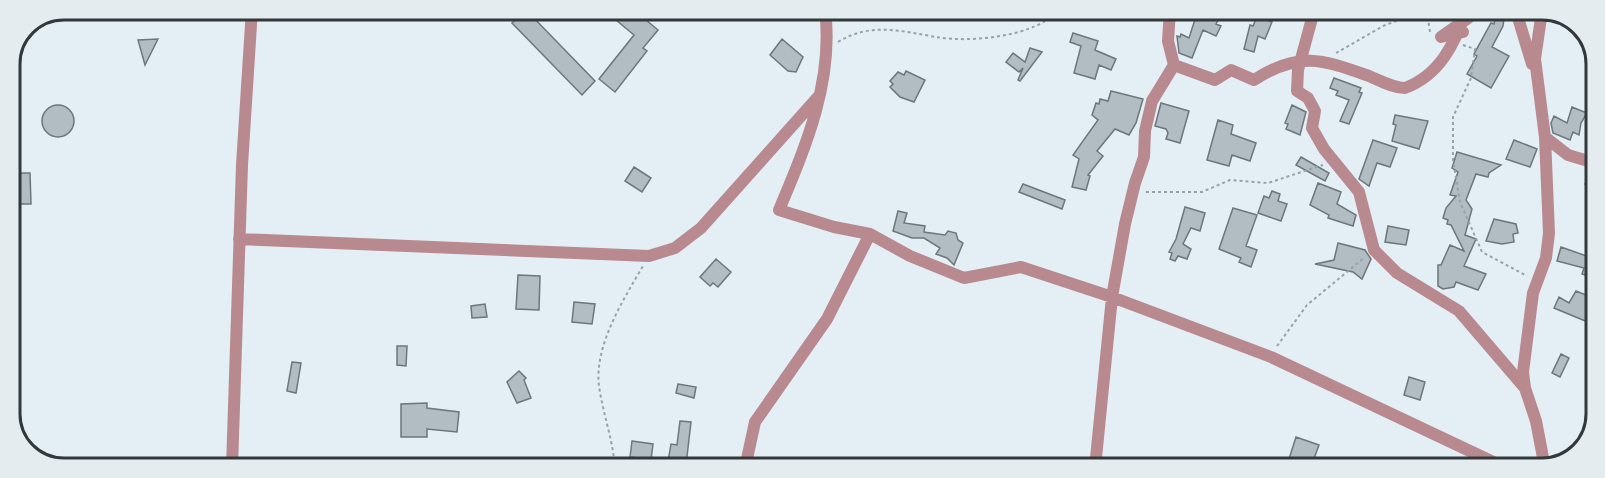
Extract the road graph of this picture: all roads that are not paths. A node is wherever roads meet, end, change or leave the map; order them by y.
1 (251, 19) edge
2 (826, 19) edge
3 (1169, 19) edge
4 (1312, 19) edge
5 (1464, 19) edge
6 (1467, 19) edge
7 (1518, 19) edge
8 (1541, 19) edge
9 (1461, 27) junction
10 (1301, 59) junction
11 (1174, 65) junction
12 (1536, 78) junction
13 (821, 93) junction
14 (1545, 137) junction
15 (1585, 160) edge
16 (870, 234) junction
17 (239, 238) junction
18 (1112, 297) junction
19 (1525, 388) junction
20 (232, 458) edge
21 (747, 458) edge
22 (1096, 458) edge
23 (1485, 458) edge
24 (1543, 458) edge

1 - 17 street
2 - 13 street
3 - 11 street
4 - 10 street
5 - 9 street
6 - 9 street
7 - 12 street
8 - 12 street
9 - 10 street
10 - 11 street
10 - 19 street
11 - 18 street
12 - 14 street
13 - 16 street
13 - 17 street
14 - 15 street
14 - 19 street
16 - 18 street
16 - 21 street
17 - 20 street
18 - 22 street
18 - 23 street
19 - 24 street

